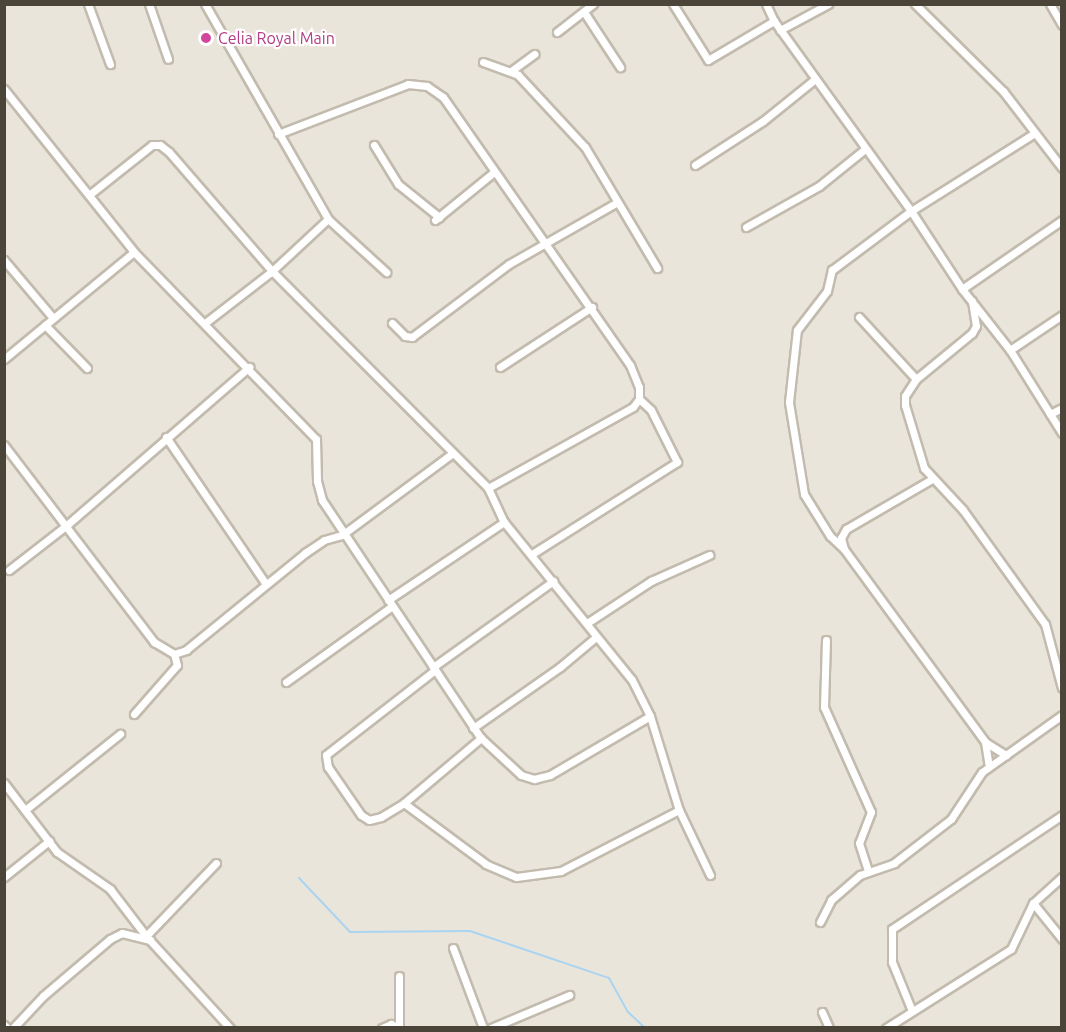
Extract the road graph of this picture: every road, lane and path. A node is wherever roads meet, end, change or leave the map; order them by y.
1 (88, 4) edge
2 (149, 4) edge
3 (205, 4) edge
4 (593, 4) edge
5 (673, 4) edge
6 (766, 4) edge
7 (828, 4) edge
8 (915, 4) edge
9 (1050, 4) edge
10 (584, 12) junction
11 (774, 21) junction
12 (1062, 25) edge
13 (780, 30) junction
14 (557, 32) dead end
15 (534, 54) dead end
16 (168, 59) dead end
17 (483, 62) dead end
18 (110, 64) dead end
19 (620, 67) dead end
20 (512, 71) junction
21 (815, 79) junction
22 (4, 89) edge
23 (1035, 133) junction
24 (278, 134) junction
25 (374, 145) dead end
26 (865, 149) junction
27 (695, 165) dead end
28 (1062, 168) edge
29 (495, 172) junction
30 (89, 195) junction
31 (616, 203) junction
32 (911, 211) junction
33 (328, 219) junction
34 (1062, 220) edge
35 (746, 227) dead end
36 (548, 242) junction
37 (134, 252) junction
38 (4, 260) edge
39 (657, 268) dead end
40 (272, 271) junction
41 (386, 272) dead end
42 (962, 290) junction
43 (972, 300) junction
44 (592, 307) junction
45 (1062, 315) edge
46 (859, 317) dead end
47 (53, 318) junction
48 (205, 323) junction
49 (392, 323) dead end
50 (45, 325) junction
51 (1010, 350) junction
52 (4, 359) edge
53 (249, 367) junction
54 (500, 367) dead end
55 (87, 368) dead end
56 (916, 379) junction
57 (639, 399) junction
58 (1062, 408) edge
59 (1050, 414) junction
60 (1062, 433) edge
61 (166, 437) junction
62 (4, 446) edge
63 (453, 453) junction
64 (932, 479) junction
65 (488, 488) junction
66 (504, 522) junction
67 (68, 524) junction
68 (342, 535) junction
69 (844, 549) junction
70 (532, 554) junction
71 (709, 555) dead end
72 (9, 570) dead end
73 (553, 581) junction
74 (266, 584) junction
75 (390, 603) junction
76 (587, 623) junction
77 (596, 637) junction
78 (826, 640) dead end
79 (174, 654) junction
80 (434, 668) junction
81 (286, 682) dead end
82 (1062, 688) edge
83 (134, 714) dead end
84 (650, 716) junction
85 (1062, 716) edge
86 (473, 728) junction
87 (120, 734) dead end
88 (481, 738) junction
89 (985, 742) junction
90 (1006, 755) junction
91 (989, 766) junction
92 (4, 783) edge
93 (404, 803) junction
94 (25, 810) junction
95 (680, 810) junction
96 (1062, 815) edge
97 (49, 841) junction
98 (216, 863) dead end
99 (868, 871) junction
100 (710, 875) dead end
101 (4, 877) edge
102 (1062, 877) edge
103 (1033, 903) junction
104 (820, 922) dead end
105 (148, 938) junction
106 (1062, 939) edge
107 (453, 948) dead end
108 (399, 976) dead end
109 (569, 994) dead end
110 (912, 1011) junction
111 (822, 1012) dead end
112 (13, 1028) edge
113 (230, 1028) edge
114 (382, 1028) edge
115 (399, 1028) edge
116 (483, 1028) edge
117 (491, 1028) edge
118 (829, 1028) edge
119 (886, 1028) edge

1 - 18 street
2 - 16 street
3 - 24 street
4 - 10 street
5 - 11 street
6 - 11 street
7 - 13 street
8 - 23 street
9 - 12 street
10 - 14 street
10 - 19 street
11 - 13 street
13 - 21 street
15 - 20 street
17 - 20 street
20 - 31 street
21 - 26 street
21 - 27 street
22 - 30 street
23 - 28 street
23 - 32 street
24 - 29 street
24 - 33 street
25 - 29 street
26 - 32 street
26 - 35 street
29 - 36 street
30 - 37 street
30 - 40 street
31 - 36 street
31 - 39 street
32 - 42 street
32 - 69 street
33 - 40 street
33 - 41 street
34 - 42 street
36 - 44 street
36 - 49 street
37 - 47 street
37 - 48 street
38 - 47 street
40 - 48 street
40 - 63 street
42 - 43 street
43 - 51 street
43 - 56 street
44 - 54 street
44 - 57 street
45 - 51 street
46 - 56 street
47 - 50 street
48 - 53 street
50 - 52 street
50 - 55 street
51 - 59 street
53 - 61 street
53 - 68 street
56 - 64 street
57 - 65 street
57 - 70 street
58 - 59 street
59 - 60 street
61 - 67 street
61 - 74 street
62 - 67 street
63 - 65 street
63 - 68 street
64 - 69 street
64 - 82 street
65 - 66 street
66 - 70 street
66 - 75 street
67 - 72 street
67 - 79 street
68 - 74 street
68 - 75 street
69 - 89 street
70 - 73 street
71 - 76 street
73 - 76 street
73 - 80 street
74 - 79 street
75 - 80 street
75 - 81 street
76 - 77 street
77 - 84 street
77 - 86 street
78 - 99 street
79 - 83 street
80 - 86 street
80 - 93 street
84 - 88 street
84 - 95 street
85 - 90 street
86 - 88 street
87 - 94 street
88 - 93 street
89 - 90 street
89 - 91 street
90 - 91 street
91 - 99 street
92 - 94 street
93 - 95 street
94 - 97 street
95 - 100 street
96 - 110 street
97 - 101 street
97 - 105 street
98 - 105 street
99 - 104 street
102 - 103 street
103 - 106 street
103 - 110 street
105 - 112 street
105 - 113 street
107 - 116 street
108 - 115 street
109 - 117 street
110 - 119 street
111 - 118 street
114 - 115 street

